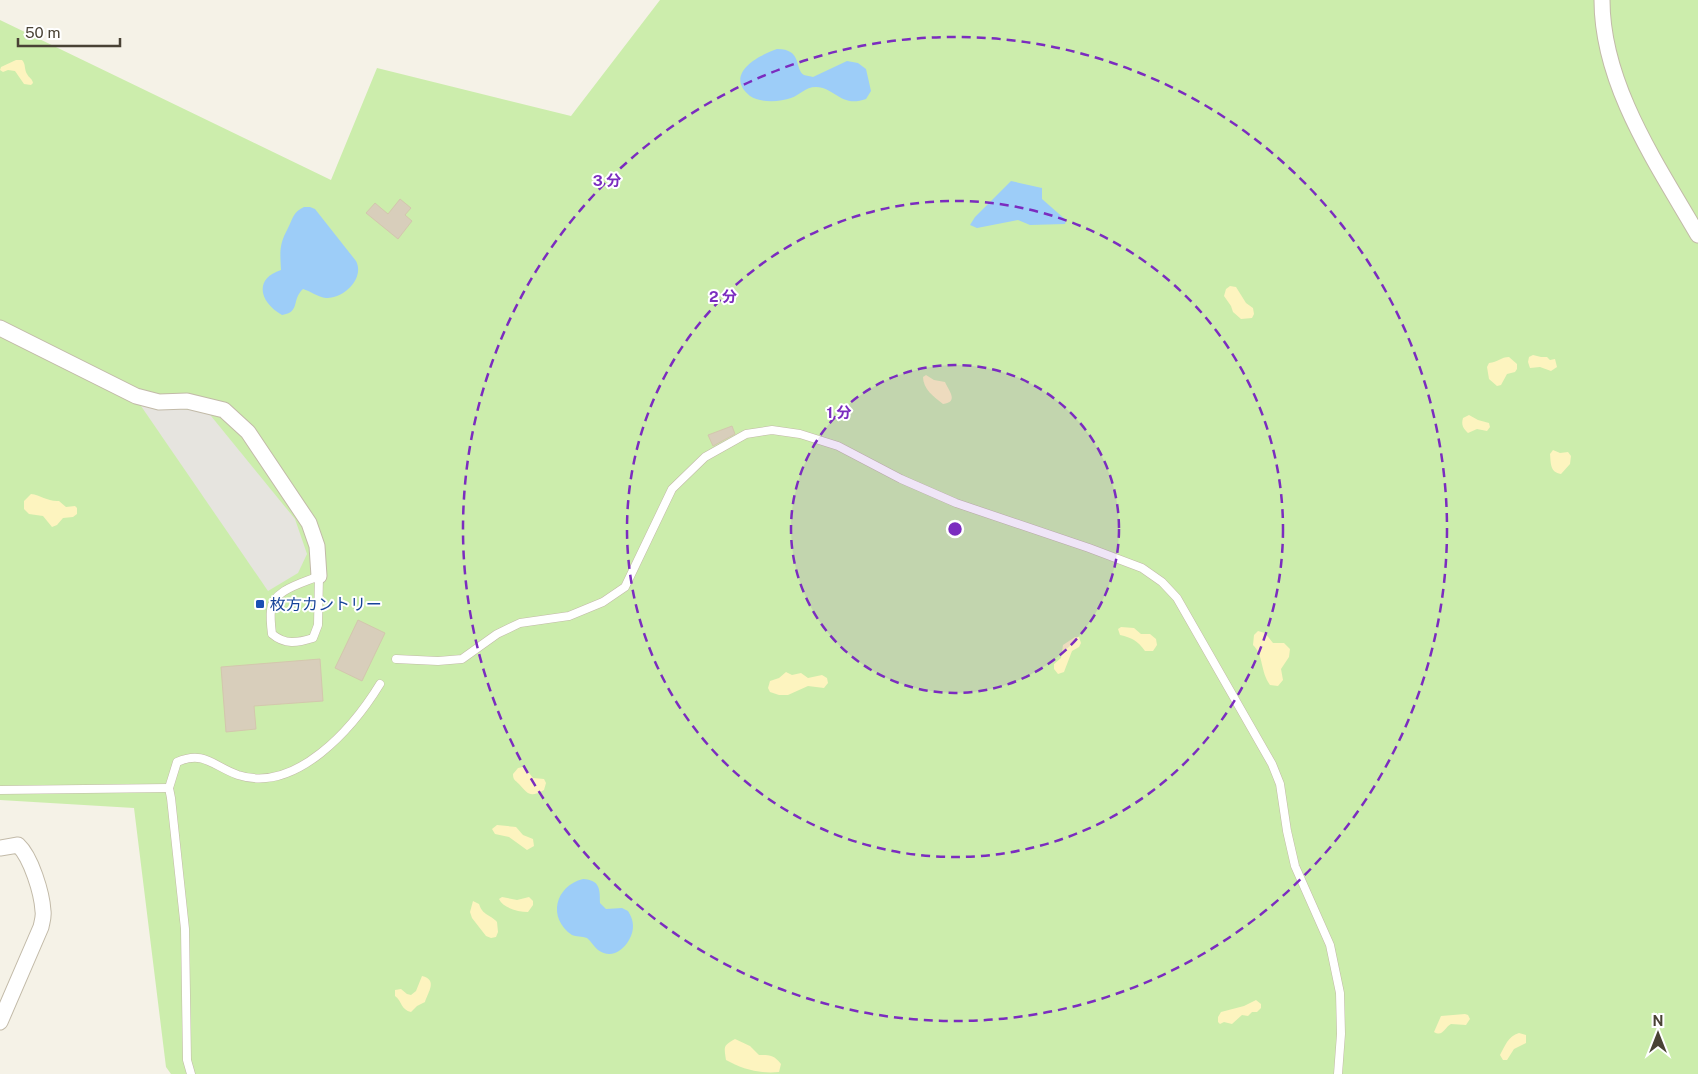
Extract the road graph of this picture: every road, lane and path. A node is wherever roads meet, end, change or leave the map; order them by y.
1 (1602, 0) edge
2 (1698, 234) edge
3 (0, 328) edge
4 (319, 576) junction
5 (396, 659) dead end
6 (380, 684) dead end
7 (168, 788) junction
8 (0, 790) edge
9 (0, 848) edge
10 (0, 1022) edge
11 (191, 1074) edge
12 (1338, 1074) edge

1 - 2 street
3 - 4 street
4 - 4 lane
5 - 12 lane
6 - 7 lane
7 - 8 lane
7 - 11 lane
9 - 10 street

